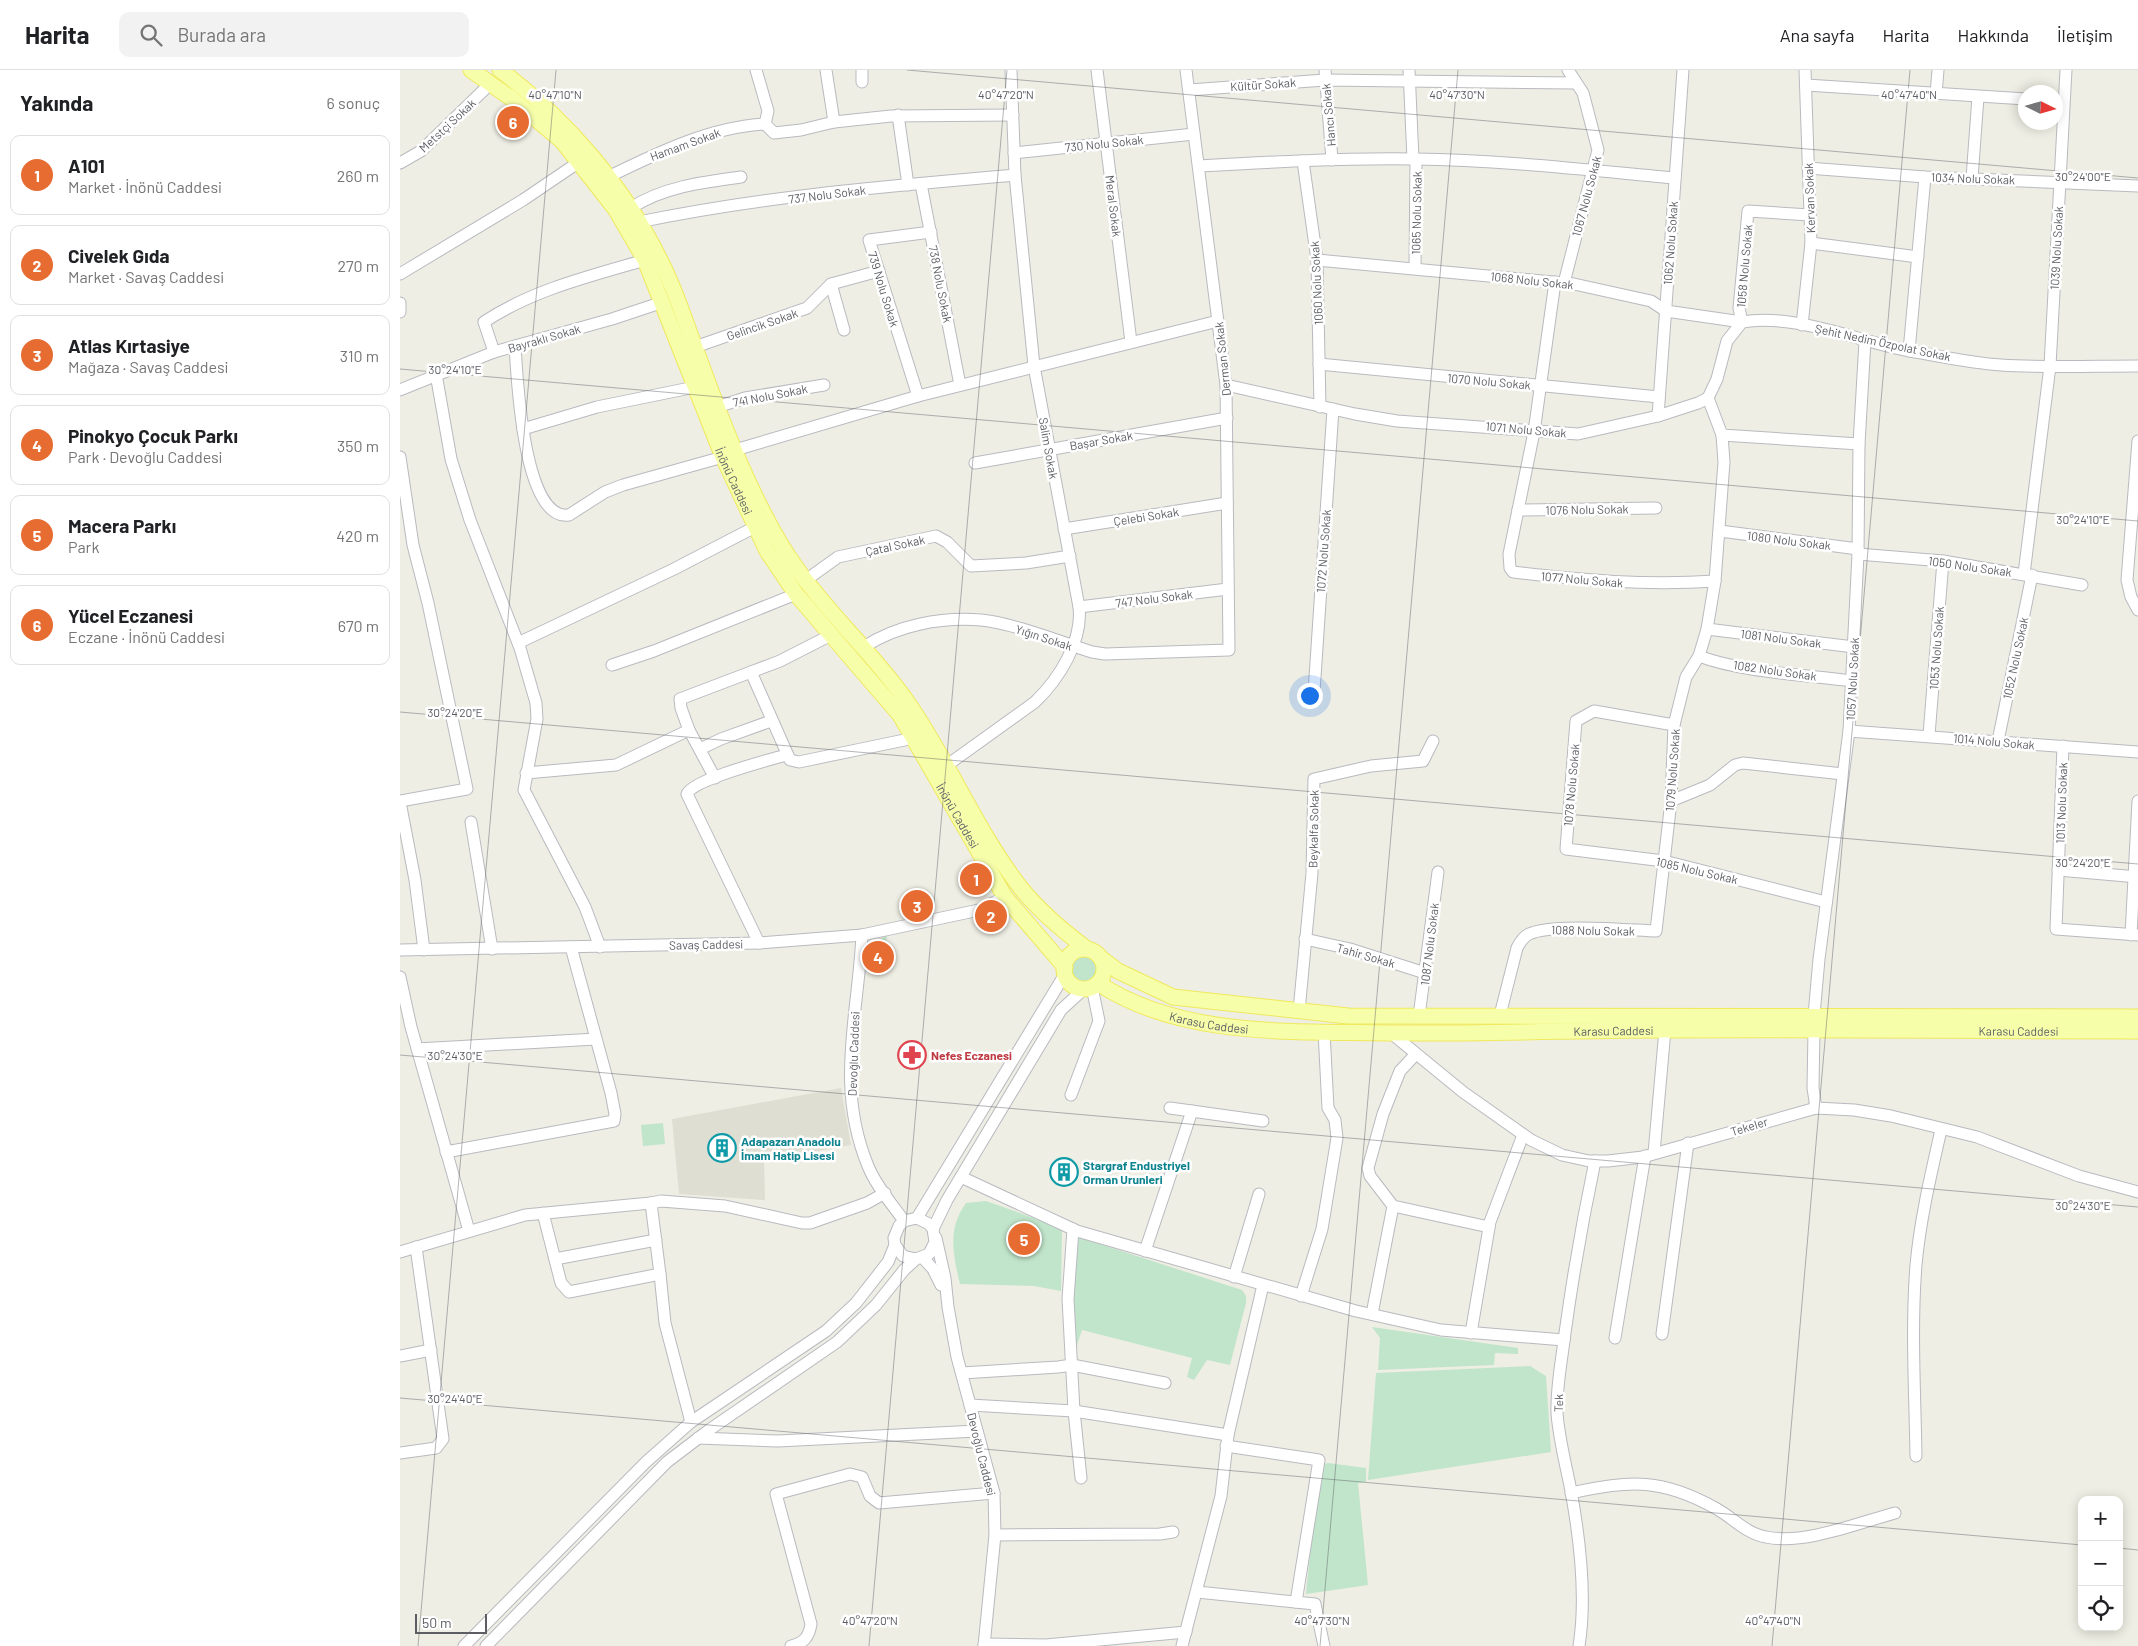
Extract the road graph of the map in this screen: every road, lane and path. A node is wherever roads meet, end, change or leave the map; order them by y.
1 (471, 70) edge
2 (500, 70) edge
3 (756, 70) edge
4 (826, 70) edge
5 (1011, 70) edge
6 (1097, 70) edge
7 (1186, 70) edge
8 (1568, 70) edge
9 (1683, 70) edge
10 (1805, 70) edge
11 (1938, 70) edge
12 (2066, 70) edge
13 (1325, 75) edge
14 (1409, 75) edge
15 (491, 83) junction
16 (1576, 83) junction
17 (1806, 85) junction
18 (2063, 86) edge
19 (1189, 90) junction
20 (1936, 94) junction
21 (1978, 97) junction
22 (2018, 99) edge
23 (898, 115) junction
24 (1012, 115) junction
25 (834, 122) junction
26 (765, 124) junction
27 (2060, 130) edge
28 (1194, 134) junction
29 (1106, 143) junction
30 (1014, 153) junction
31 (1415, 159) junction
32 (1332, 160) junction
33 (1303, 161) junction
34 (579, 162) junction
35 (400, 163) edge
36 (1199, 166) junction
37 (1808, 168) junction
38 (1593, 170) junction
39 (1015, 175) junction
40 (741, 176) dead end
41 (608, 177) junction
42 (1925, 177) junction
43 (1675, 178) junction
44 (1972, 178) junction
45 (2060, 181) junction
46 (921, 184) junction
47 (908, 185) junction
48 (2138, 186) edge
49 (631, 208) junction
50 (1810, 215) junction
51 (639, 222) junction
52 (931, 232) junction
53 (1811, 244) junction
54 (1918, 257) junction
55 (645, 260) junction
56 (1318, 260) junction
57 (1415, 268) junction
58 (879, 270) junction
59 (400, 274) edge
60 (1559, 282) junction
61 (831, 284) junction
62 (662, 302) junction
63 (400, 303) edge
64 (1666, 311) junction
65 (400, 312) edge
66 (1218, 322) junction
67 (1742, 322) junction
68 (1802, 325) junction
69 (844, 330) dead end
70 (1865, 341) junction
71 (1131, 342) junction
72 (515, 346) junction
73 (695, 347) junction
74 (1909, 351) junction
75 (494, 352) junction
76 (1319, 364) junction
77 (1034, 366) junction
78 (2050, 366) junction
79 (2138, 366) edge
80 (436, 374) junction
81 (824, 385) dead end
82 (960, 385) junction
83 (1226, 385) junction
84 (1539, 386) junction
85 (695, 387) junction
86 (400, 390) edge
87 (918, 396) junction
88 (1659, 397) junction
89 (1708, 398) junction
90 (717, 406) junction
91 (1320, 407) junction
92 (1333, 409) junction
93 (1658, 416) junction
94 (1227, 418) junction
95 (523, 429) junction
96 (1534, 432) junction
97 (1722, 435) junction
98 (2138, 441) edge
99 (1859, 444) junction
100 (1048, 450) junction
101 (729, 454) junction
102 (400, 457) edge
103 (975, 463) dead end
104 (1228, 503) junction
105 (1656, 508) dead end
106 (1518, 510) junction
107 (754, 527) junction
108 (1064, 529) junction
109 (1720, 531) junction
110 (1858, 552) junction
111 (1070, 556) junction
112 (1943, 561) junction
113 (2028, 574) junction
114 (806, 580) junction
115 (1715, 581) junction
116 (2082, 584) dead end
117 (1228, 590) junction
118 (796, 594) junction
119 (1079, 607) junction
120 (2138, 610) edge
121 (1708, 629) junction
122 (831, 635) junction
123 (518, 643) junction
124 (1072, 646) junction
125 (864, 647) junction
126 (1854, 647) junction
127 (1229, 650) joint
128 (1699, 656) junction
129 (612, 665) dead end
130 (751, 672) junction
131 (1852, 681) junction
132 (1314, 692) dead end
133 (771, 721) junction
134 (1674, 725) junction
135 (689, 730) junction
136 (1849, 731) junction
137 (1929, 735) junction
138 (914, 738) junction
139 (1433, 741) dead end
140 (1998, 741) junction
141 (2063, 746) junction
142 (700, 749) junction
143 (2138, 752) edge
144 (786, 755) junction
145 (946, 766) junction
146 (526, 773) junction
147 (1844, 774) junction
148 (715, 778) junction
149 (400, 801) edge
150 (2138, 801) edge
151 (1671, 802) junction
152 (471, 822) dead end
153 (1566, 849) joint
154 (1664, 861) junction
155 (2058, 870) junction
156 (1438, 872) dead end
157 (2136, 877) edge
158 (1005, 897) junction
159 (1826, 902) junction
160 (1656, 931) joint
161 (862, 935) junction
162 (2135, 935) edge
163 (1306, 939) junction
164 (759, 943) junction
165 (571, 947) junction
166 (600, 947) junction
167 (1087, 949) junction
168 (400, 950) edge
169 (424, 950) junction
170 (492, 950) junction
171 (1102, 959) junction
172 (1065, 970) junction
173 (1425, 973) junction
174 (400, 977) edge
175 (1092, 986) junction
176 (1298, 1011) junction
177 (1500, 1015) junction
178 (1419, 1016) junction
179 (2138, 1017) edge
180 (1814, 1023) junction
181 (1665, 1030) junction
182 (2138, 1031) edge
183 (1324, 1032) junction
184 (1391, 1033) junction
185 (596, 1038) junction
186 (417, 1050) junction
187 (1416, 1055) junction
188 (1071, 1095) dead end
189 (1170, 1108) dead end
190 (1816, 1108) junction
191 (1192, 1111) junction
192 (1263, 1121) dead end
193 (1941, 1130) junction
194 (1523, 1135) junction
195 (1688, 1143) junction
196 (446, 1152) junction
197 (1650, 1154) junction
198 (1595, 1161) junction
199 (961, 1177) junction
200 (2138, 1192) edge
201 (885, 1193) junction
202 (1259, 1194) dead end
203 (651, 1204) junction
204 (1394, 1206) junction
205 (543, 1213) junction
206 (917, 1218) junction
207 (904, 1221) junction
208 (1489, 1227) junction
209 (1073, 1229) junction
210 (468, 1231) junction
211 (934, 1232) junction
212 (656, 1240) junction
213 (896, 1245) junction
214 (416, 1247) junction
215 (1145, 1251) junction
216 (400, 1252) edge
217 (920, 1258) junction
218 (555, 1259) junction
219 (660, 1274) junction
220 (1234, 1277) junction
221 (1263, 1285) junction
222 (946, 1293) junction
223 (1301, 1296) junction
224 (1372, 1314) junction
225 (1471, 1332) junction
226 (1662, 1334) dead end
227 (1615, 1338) dead end
228 (1564, 1340) junction
229 (430, 1350) junction
230 (400, 1356) edge
231 (1072, 1365) junction
232 (962, 1373) junction
233 (1165, 1383) dead end
234 (970, 1405) junction
235 (1074, 1412) junction
236 (691, 1422) junction
237 (977, 1431) junction
238 (698, 1438) junction
239 (1227, 1440) junction
240 (400, 1453) edge
241 (1916, 1456) dead end
242 (1081, 1478) dead end
243 (994, 1493) junction
244 (1571, 1493) junction
245 (1895, 1513) dead end
246 (1173, 1532) dead end
247 (995, 1534) junction
248 (1196, 1592) junction
249 (1296, 1602) junction
250 (1186, 1632) junction
251 (795, 1645) edge
252 (984, 1645) edge
253 (1053, 1645) edge
254 (464, 1646) edge
255 (486, 1646) edge
256 (1182, 1646) edge
257 (1324, 1646) edge
258 (1579, 1646) edge

1 - 15 main road, İnönü Caddesi
2 - 41 main road, İnönü Caddesi
3 - 26 street
4 - 25 street
5 - 24 street, Salim Sokak
6 - 29 street, Meral Sokak
7 - 19 street, Derman Sokak
8 - 16 street, 1067 Nolu Sokak
9 - 43 street, 1062 Nolu Sokak
10 - 17 street, Kervan Sokak
11 - 20 street
12 - 18 street, 1039 Nolu Sokak
13 - 14 street, Kültür Sokak
13 - 19 street, Kültür Sokak
13 - 32 street, Hancı Sokak
14 - 16 street, Kültür Sokak
14 - 31 street, 1065 Nolu Sokak
15 - 34 main road, İnönü Caddesi
15 - 35 street, Metstçi Sokak
16 - 38 street, 1067 Nolu Sokak
17 - 20 street
17 - 37 street, Kervan Sokak
19 - 28 street, Derman Sokak
20 - 21 street
21 - 22 street
21 - 44 street
23 - 24 street
23 - 25 street
23 - 47 street
24 - 30 street, Salim Sokak
25 - 26 street
26 - 41 street, Hamam Sokak
27 - 45 street, 1039 Nolu Sokak
28 - 29 street, 730 Nolu Sokak
28 - 36 street, Derman Sokak
29 - 30 street, 730 Nolu Sokak
29 - 71 street, Meral Sokak
30 - 39 street, Salim Sokak
31 - 32 street
31 - 38 street
31 - 57 street, 1065 Nolu Sokak
32 - 33 street
33 - 36 street
33 - 56 street, 1060 Nolu Sokak
34 - 55 main road, İnönü Caddesi
34 - 59 street
36 - 66 street, Derman Sokak
37 - 42 street, 1034 Nolu Sokak
37 - 50 street, Kervan Sokak
38 - 43 street
38 - 60 street, 1067 Nolu Sokak
39 - 46 street, 737 Nolu Sokak
39 - 77 street, Salim Sokak
40 - 49 street
41 - 49 main road, İnönü Caddesi
42 - 44 street, 1034 Nolu Sokak
42 - 54 street
43 - 64 street, 1062 Nolu Sokak
44 - 45 street, 1034 Nolu Sokak
45 - 48 street, 1034 Nolu Sokak
45 - 78 street, 1039 Nolu Sokak
46 - 47 street, 737 Nolu Sokak
46 - 52 street, 738 Nolu Sokak
47 - 51 street, 737 Nolu Sokak
49 - 51 main road, İnönü Caddesi
50 - 53 street, Kervan Sokak
50 - 67 street, 1058 Nolu Sokak
51 - 73 main road, İnönü Caddesi
52 - 58 street, 739 Nolu Sokak
52 - 82 street, 738 Nolu Sokak
53 - 54 street
53 - 68 street, Kervan Sokak
54 - 74 street
55 - 62 main road, İnönü Caddesi
55 - 75 street
56 - 57 street, 1068 Nolu Sokak
56 - 76 street, 1060 Nolu Sokak
57 - 60 street, 1068 Nolu Sokak
58 - 61 street, Gelincik Sokak
58 - 87 street, 739 Nolu Sokak
60 - 64 street, 1068 Nolu Sokak
60 - 84 street, 1067 Nolu Sokak
61 - 69 street
61 - 73 street, Gelincik Sokak
62 - 72 street, Bayraklı Sokak
62 - 85 main road, İnönü Caddesi
63 - 65 street
64 - 67 street, 1068 Nolu Sokak
64 - 88 street, 1062 Nolu Sokak
66 - 71 street
66 - 83 street, Derman Sokak
67 - 68 street, Şehit Nedim Özpolat Sokak
67 - 89 street
68 - 70 street, Şehit Nedim Özpolat Sokak
70 - 74 street, Şehit Nedim Özpolat Sokak
70 - 99 street, 1057 Nolu Sokak
71 - 77 street
72 - 75 street, Bayraklı Sokak
72 - 95 street
73 - 90 main road, İnönü Caddesi
74 - 78 street, Şehit Nedim Özpolat Sokak
75 - 80 street, Bayraklı Sokak
76 - 84 street, 1070 Nolu Sokak
76 - 91 street, 1060 Nolu Sokak
77 - 82 street
77 - 100 street, Salim Sokak
78 - 79 street, Şehit Nedim Özpolat Sokak
78 - 113 street, 1039 Nolu Sokak
80 - 86 street, Bayraklı Sokak
80 - 123 street
81 - 90 street, 741 Nolu Sokak
82 - 87 street
83 - 91 street, 1071 Nolu Sokak
83 - 94 street, Derman Sokak
84 - 88 street, 1070 Nolu Sokak
84 - 96 street, 1067 Nolu Sokak
85 - 95 street
85 - 101 main road, İnönü Caddesi
87 - 101 street
88 - 93 street, 1062 Nolu Sokak
89 - 93 street, 1071 Nolu Sokak
89 - 97 street
90 - 101 main road, İnönü Caddesi
91 - 92 street, 1071 Nolu Sokak
92 - 96 street, 1071 Nolu Sokak
92 - 132 street, 1072 Nolu Sokak
93 - 96 street, 1071 Nolu Sokak
94 - 100 street, Başar Sokak
94 - 104 street, Derman Sokak
95 - 101 street
96 - 106 street, 1067 Nolu Sokak
97 - 99 street
97 - 109 street, 1079 Nolu Sokak
98 - 120 street
99 - 110 street, 1057 Nolu Sokak
100 - 103 street, Başar Sokak
100 - 108 street, Salim Sokak
101 - 107 main road, İnönü Caddesi
101 - 114 main road, İnönü Caddesi
102 - 149 street
104 - 108 street, Çelebi Sokak
104 - 117 street, Derman Sokak
105 - 106 street, 1076 Nolu Sokak
106 - 115 street, 1077 Nolu Sokak
107 - 118 main road, İnönü Caddesi
107 - 123 street
108 - 111 street, Salim Sokak
109 - 110 street, 1080 Nolu Sokak
109 - 115 street, 1079 Nolu Sokak
110 - 112 street, 1050 Nolu Sokak
110 - 126 street, 1057 Nolu Sokak
111 - 114 street, Çatal Sokak
111 - 119 street, Salim Sokak
112 - 113 street, 1050 Nolu Sokak
112 - 137 street, 1053 Nolu Sokak
113 - 116 street, 1050 Nolu Sokak
113 - 140 street, 1052 Nolu Sokak
114 - 125 main road, İnönü Caddesi
115 - 121 street, 1079 Nolu Sokak
117 - 119 street, 747 Nolu Sokak
117 - 127 street, Derman Sokak
118 - 122 main road, İnönü Caddesi
118 - 129 street
119 - 124 street, Salim Sokak
121 - 126 street, 1081 Nolu Sokak
121 - 128 street, 1079 Nolu Sokak
122 - 130 street
122 - 138 main road, İnönü Caddesi
123 - 146 street
124 - 125 street, Yığın Sokak
124 - 127 street, Yığın Sokak
124 - 145 street, Salim Sokak
125 - 145 main road, İnönü Caddesi
126 - 131 street, 1057 Nolu Sokak
128 - 131 street, 1082 Nolu Sokak
128 - 134 street, 1079 Nolu Sokak
130 - 133 street
130 - 135 street
131 - 136 street, 1057 Nolu Sokak
133 - 142 street
133 - 144 street
134 - 151 street, 1079 Nolu Sokak
134 - 153 street, 1078 Nolu Sokak
135 - 142 street
135 - 146 street
136 - 137 street, 1014 Nolu Sokak
136 - 147 street, 1057 Nolu Sokak
137 - 140 street, 1014 Nolu Sokak
138 - 144 street
138 - 158 main road, İnönü Caddesi
139 - 163 street, Beykalfa Sokak
140 - 141 street, 1014 Nolu Sokak
141 - 143 street, 1014 Nolu Sokak
141 - 155 street, 1013 Nolu Sokak
142 - 148 street
144 - 148 street
145 - 167 main road, İnönü Caddesi
146 - 166 street
147 - 151 street
147 - 159 street, 1057 Nolu Sokak
148 - 164 street
149 - 169 street
150 - 157 street
151 - 154 street, 1079 Nolu Sokak
152 - 170 street
153 - 154 street, 1085 Nolu Sokak
154 - 159 street, 1085 Nolu Sokak
154 - 160 street, 1079 Nolu Sokak
155 - 157 street
155 - 162 street, 1013 Nolu Sokak
156 - 173 street, 1087 Nolu Sokak
157 - 162 street
158 - 161 street, Savaş Caddesi
158 - 172 main road
159 - 180 street, 1057 Nolu Sokak
160 - 177 street, 1088 Nolu Sokak
161 - 164 street, Savaş Caddesi
161 - 201 street, Devoğlu Caddesi
163 - 173 street, Tahir Sokak
163 - 176 street, Beykalfa Sokak
164 - 166 street, Savaş Caddesi
165 - 166 street, Savaş Caddesi
165 - 170 street, Savaş Caddesi
165 - 185 street
167 - 171 main road
167 - 172 main road
168 - 169 street, Savaş Caddesi
169 - 170 street, Savaş Caddesi
171 - 175 main road
171 - 176 main road, Karasu Caddesi
172 - 175 main road
172 - 206 street
173 - 178 street, 1087 Nolu Sokak
174 - 186 street
175 - 183 main road, Karasu Caddesi
175 - 188 street
175 - 199 street
176 - 178 main road, Karasu Caddesi
177 - 178 main road, Karasu Caddesi
177 - 180 main road, Karasu Caddesi
179 - 180 main road, Karasu Caddesi
180 - 181 main road, Karasu Caddesi
180 - 182 main road, Karasu Caddesi
180 - 190 street, 1057 Nolu Sokak
181 - 184 main road, Karasu Caddesi
181 - 197 street
183 - 184 main road, Karasu Caddesi
183 - 223 street
184 - 187 street, Tekeler
185 - 186 street
185 - 196 street
186 - 196 street
187 - 194 street, Tekeler
187 - 204 street
189 - 191 street
190 - 193 street, Tekeler
190 - 195 street, Tekeler
191 - 192 street
191 - 215 street
193 - 200 street, Tekeler
193 - 241 street
194 - 198 street, Tekeler
194 - 208 street
195 - 197 street, Tekeler
195 - 226 street
196 - 210 street
197 - 198 street, Tekeler
197 - 227 street
198 - 228 street, Tek
199 - 209 street
199 - 211 street
201 - 203 street
201 - 207 street, Devoğlu Caddesi
202 - 220 street
203 - 205 street
203 - 212 street
204 - 208 street
204 - 224 street
205 - 210 street
205 - 218 street
206 - 207 street
206 - 211 street
207 - 213 street
208 - 225 street
209 - 215 street
209 - 231 street
210 - 214 street
211 - 217 street
211 - 222 street
212 - 218 street
212 - 219 street
213 - 217 street
213 - 236 street
214 - 216 street
214 - 229 street
215 - 220 street
217 - 222 street
217 - 238 street
218 - 219 street
219 - 236 street
220 - 221 street
221 - 223 street
221 - 239 street
222 - 232 street, Devoğlu Caddesi
223 - 224 street
224 - 225 street
225 - 228 street
228 - 244 street, Tek
229 - 230 street
229 - 240 street
231 - 232 street
231 - 233 street
231 - 235 street
232 - 234 street, Devoğlu Caddesi
234 - 235 street
234 - 237 street, Devoğlu Caddesi
235 - 239 street
235 - 242 street
236 - 254 street
237 - 238 street
237 - 243 street, Devoğlu Caddesi
238 - 255 street
239 - 248 street
239 - 249 street
243 - 247 street, Devoğlu Caddesi
243 - 251 street
244 - 245 street
244 - 258 street, Tek
246 - 247 street
247 - 252 street, Devoğlu Caddesi
248 - 249 street
248 - 250 street
249 - 257 street
250 - 253 street
250 - 256 street
252 - 253 street

